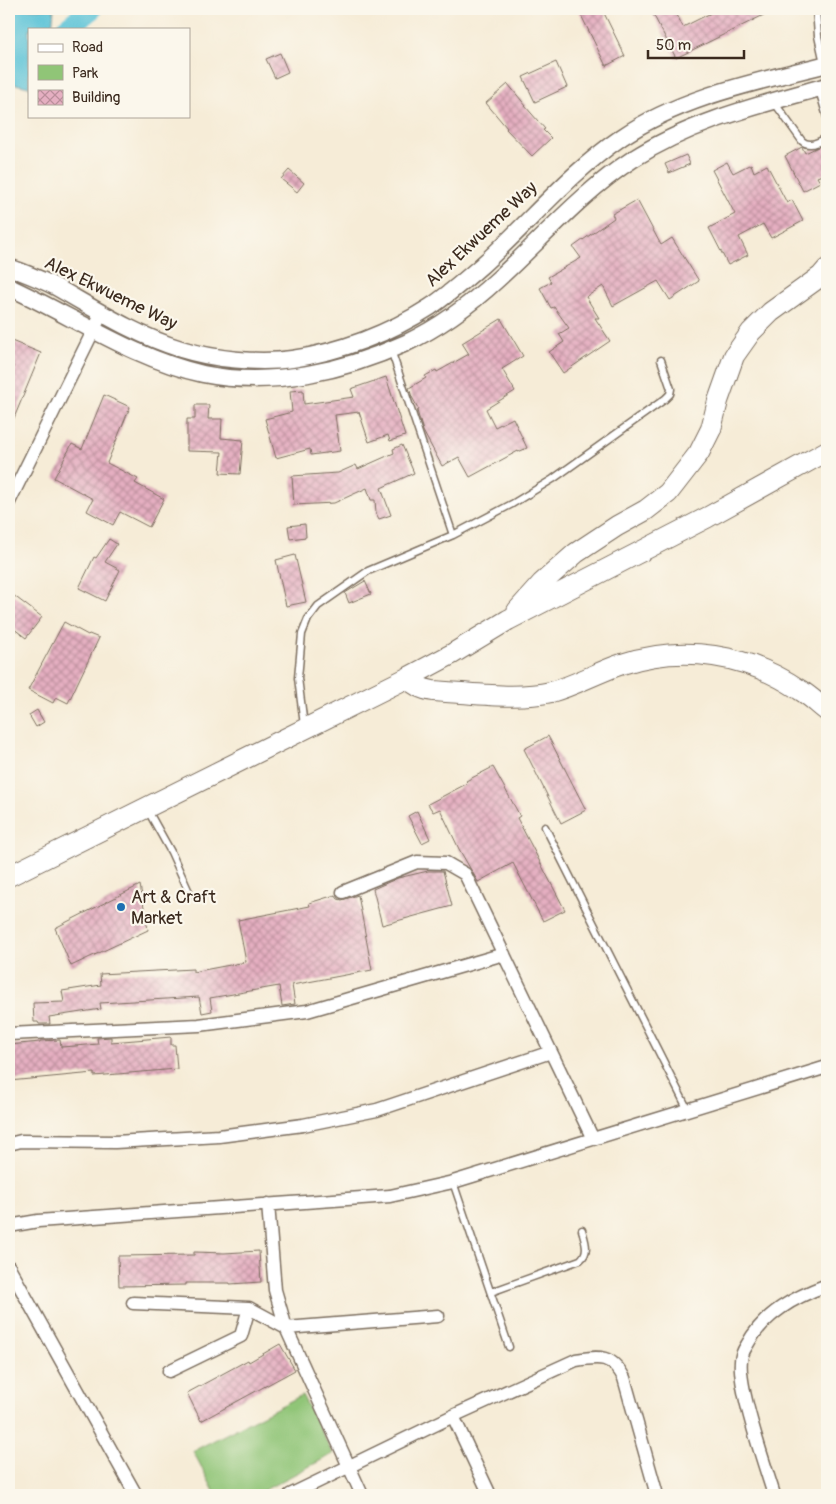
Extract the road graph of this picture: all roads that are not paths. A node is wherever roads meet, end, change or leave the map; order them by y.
1 (816, 9) edge
2 (826, 64) edge
3 (823, 88) edge
4 (773, 102) junction
5 (827, 118) edge
6 (827, 137) edge
7 (9, 266) edge
8 (825, 273) edge
9 (9, 288) edge
10 (102, 313) junction
11 (94, 329) junction
12 (391, 349) junction
13 (661, 360) dead end
14 (827, 451) edge
15 (9, 502) edge
16 (453, 535) junction
17 (508, 620) junction
18 (407, 678) junction
19 (827, 711) edge
20 (304, 729) junction
21 (146, 808) junction
22 (545, 827) dead end
23 (9, 876) edge
24 (343, 892) dead end
25 (190, 894) dead end
26 (504, 954) junction
27 (9, 1034) edge
28 (552, 1052) junction
29 (827, 1067) edge
30 (688, 1110) junction
31 (593, 1139) junction
32 (9, 1144) edge
33 (453, 1182) junction
34 (268, 1204) junction
35 (9, 1226) edge
36 (582, 1230) dead end
37 (9, 1268) edge
38 (827, 1285) edge
39 (491, 1292) junction
40 (133, 1303) dead end
41 (248, 1308) junction
42 (438, 1316) dead end
43 (286, 1328) junction
44 (509, 1347) dead end
45 (169, 1371) dead end
46 (452, 1416) junction
47 (349, 1466) junction
48 (136, 1495) edge
49 (290, 1495) edge
50 (362, 1495) edge
51 (490, 1495) edge
52 (657, 1495) edge
53 (774, 1495) edge

1 - 2 lane
2 - 10 street, Alex Ekwueme Way
3 - 4 street
3 - 5 lane
4 - 6 lane
4 - 12 street
7 - 10 street, Alex Ekwueme Way
8 - 17 main road
9 - 11 street
10 - 11 street
11 - 12 street
11 - 15 street
12 - 16 lane
13 - 16 lane
14 - 17 main road
16 - 20 lane
17 - 18 main road
18 - 19 main road
18 - 20 main road
20 - 21 main road
21 - 23 main road
21 - 25 lane
22 - 30 lane
24 - 26 street
26 - 27 street
26 - 28 street
28 - 31 street
28 - 32 street
29 - 30 street
30 - 31 street
31 - 33 street
33 - 34 street
33 - 39 lane
34 - 35 street
34 - 43 street
36 - 39 lane
37 - 48 street
38 - 53 street
39 - 44 lane
40 - 41 street
41 - 43 street
41 - 45 street
42 - 43 street
43 - 47 street
46 - 47 street
46 - 51 street
46 - 52 street
47 - 49 street
47 - 50 street

